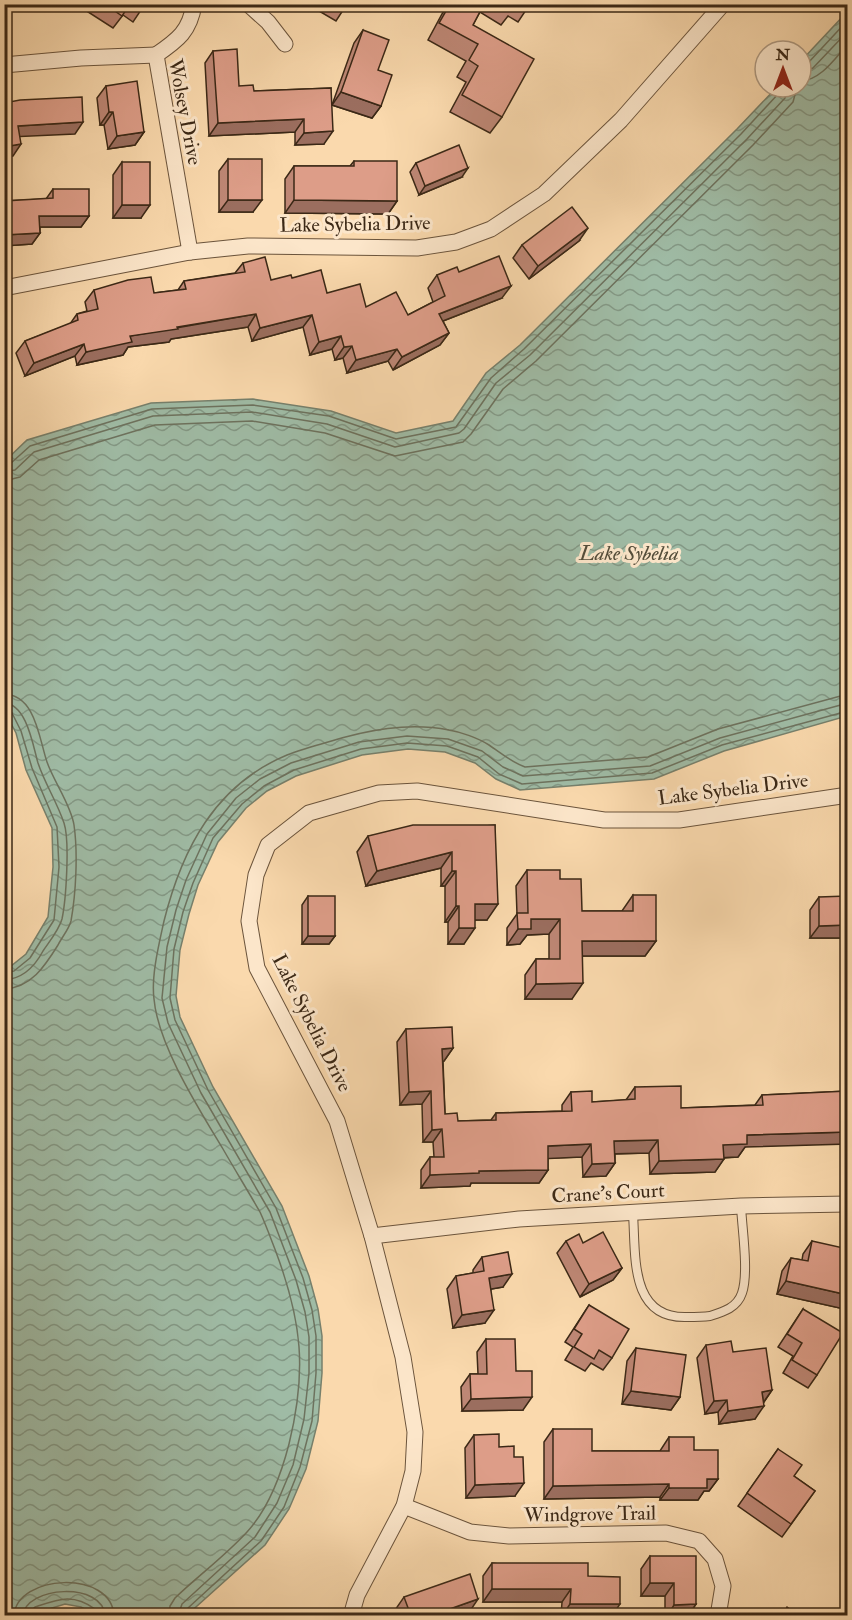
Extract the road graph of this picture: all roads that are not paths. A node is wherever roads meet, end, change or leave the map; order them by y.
1 (194, 4) edge
2 (248, 4) edge
3 (723, 4) edge
4 (285, 44) dead end
5 (156, 55) junction
6 (4, 65) edge
7 (190, 252) junction
8 (4, 288) edge
9 (848, 795) edge
10 (848, 1204) edge
11 (741, 1206) junction
12 (633, 1214) junction
13 (372, 1236) junction
14 (405, 1506) junction
15 (351, 1616) edge
16 (718, 1616) edge

1 - 5 street
2 - 4 street
3 - 7 street, Lake Sybelia Drive
5 - 6 street, Wolsey Drive
5 - 7 street, Wolsey Drive
7 - 8 street, Lake Sybelia Drive
9 - 13 street, Lake Sybelia Drive
10 - 11 street, Crane's Court
11 - 12 street, Crane's Court
11 - 12 lane
12 - 13 street, Crane's Court
13 - 14 street, Lake Sybelia Drive
14 - 15 street, Lake Sybelia Drive
14 - 16 street, Windgrove Trail

